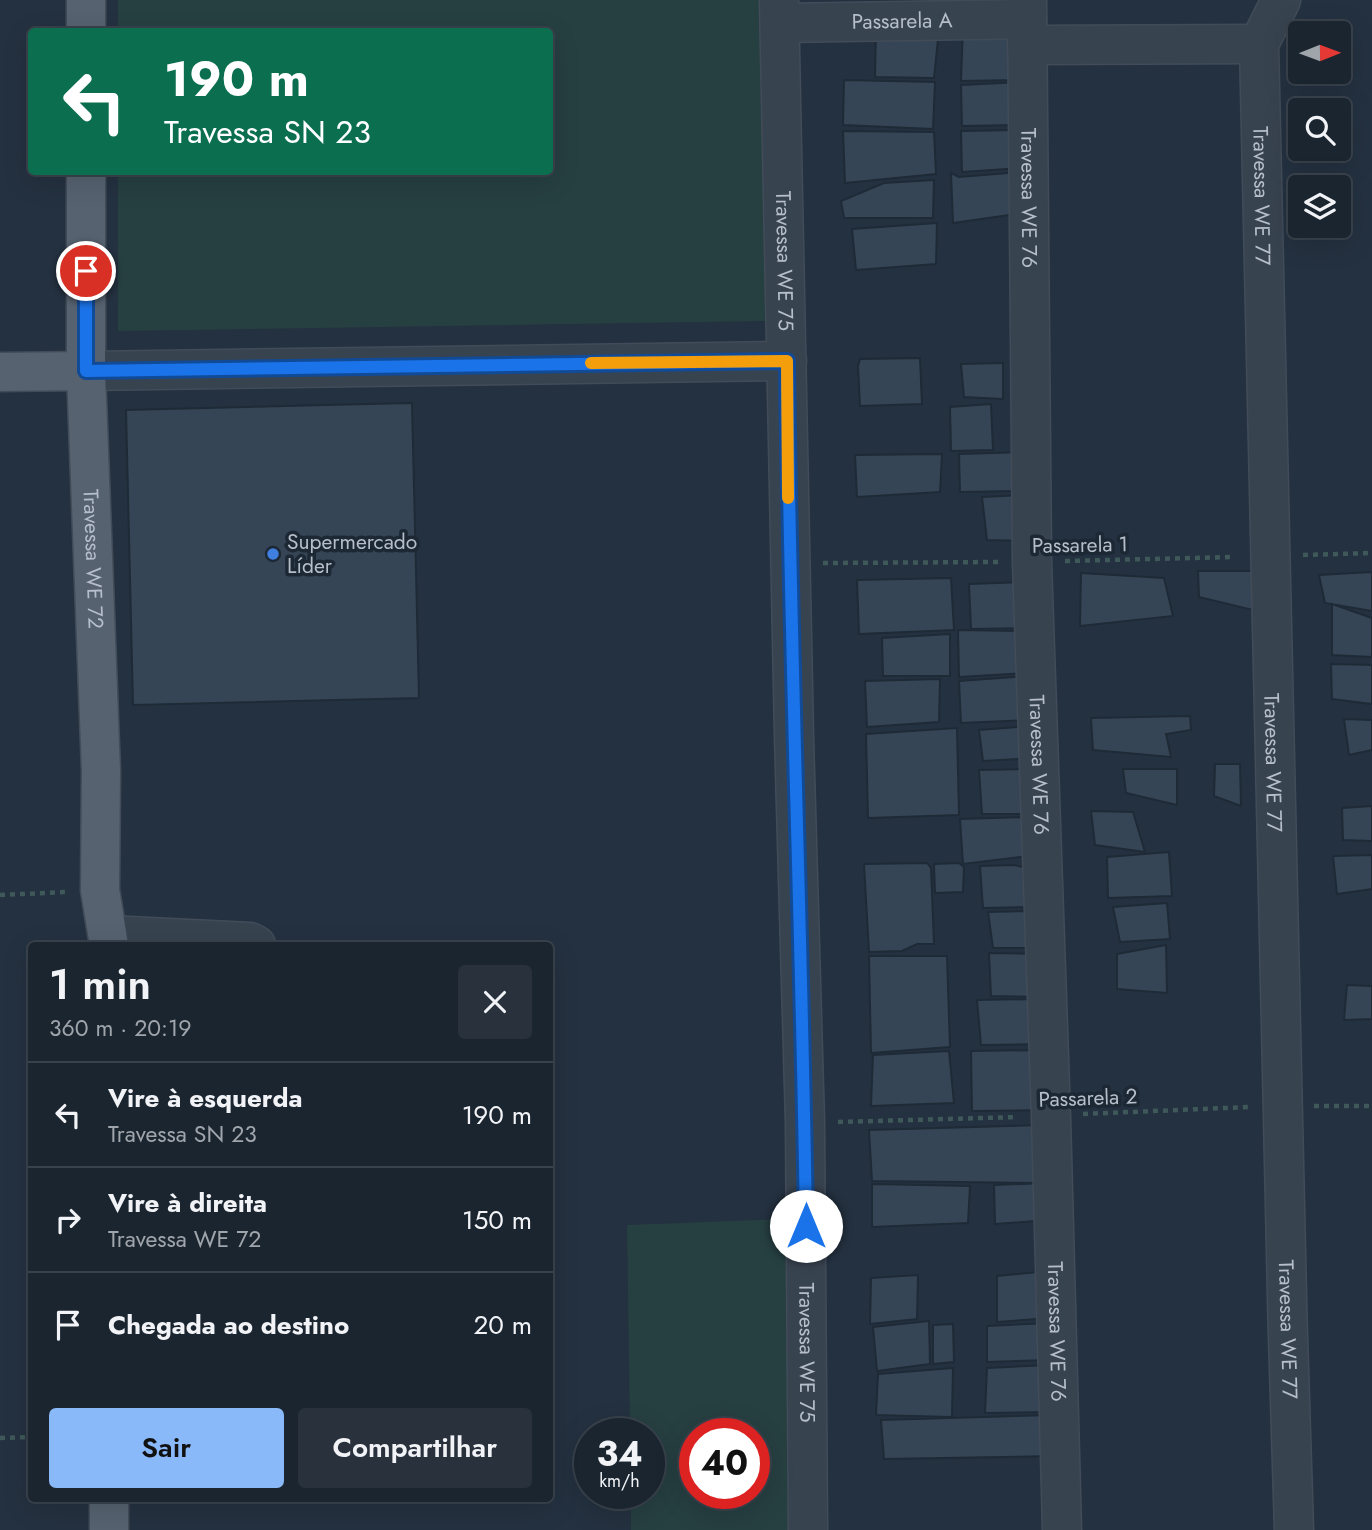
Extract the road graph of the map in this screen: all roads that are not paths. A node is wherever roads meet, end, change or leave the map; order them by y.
1 (86, 0) edge
2 (1281, 0) edge
3 (779, 12) edge
4 (1027, 21) edge
5 (86, 28) edge
6 (1259, 44) junction
7 (86, 175) edge
8 (787, 361) junction
9 (86, 371) junction
10 (0, 372) edge
11 (109, 940) edge
12 (250, 942) edge
13 (109, 1502) edge
14 (109, 1530) edge
15 (808, 1530) edge
16 (1062, 1530) edge
17 (1294, 1530) edge

1 - 5 main road
2 - 6 street, Travessa WE 77
3 - 4 street, Passarela A
3 - 8 street, Travessa WE 75
4 - 6 street, Passarela A
4 - 16 street, Travessa WE 76
6 - 17 street, Travessa WE 77
7 - 9 main road, Travessa WE 72
8 - 9 street
8 - 15 street, Travessa WE 75
9 - 10 main road
9 - 11 main road, Travessa WE 72
11 - 12 street
13 - 14 main road

